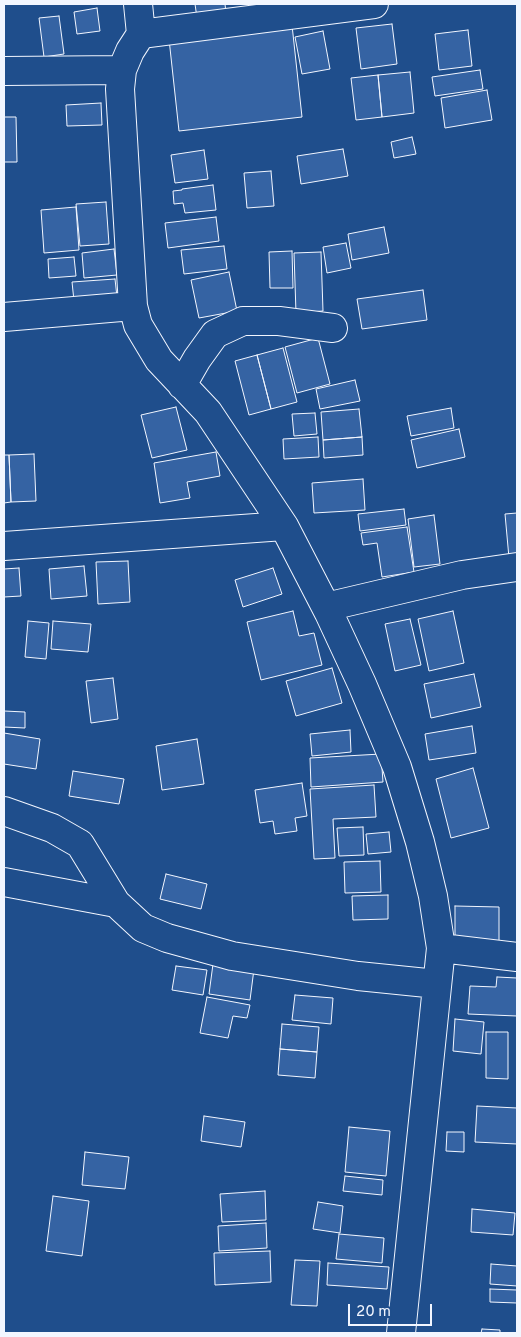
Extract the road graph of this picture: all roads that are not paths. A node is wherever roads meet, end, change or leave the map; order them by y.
1 (138, 4) edge
2 (374, 4) edge
3 (334, 7) edge
4 (141, 34) junction
5 (122, 70) junction
6 (4, 71) edge
7 (133, 306) junction
8 (4, 317) edge
9 (333, 328) dead end
10 (182, 384) junction
11 (284, 526) junction
12 (4, 546) edge
13 (517, 567) edge
14 (326, 607) junction
15 (4, 811) edge
16 (4, 882) edge
17 (116, 903) junction
18 (441, 948) junction
19 (517, 956) edge
20 (437, 984) junction
21 (401, 1333) edge

1 - 4 street
2 - 3 street
3 - 4 street
4 - 5 street
5 - 6 street
5 - 7 street
7 - 8 street
7 - 10 street
9 - 10 street
10 - 11 street
11 - 12 street
11 - 14 street
13 - 14 street
14 - 18 street
15 - 17 street
16 - 17 street
17 - 20 street
18 - 19 street
18 - 20 street
20 - 21 street

